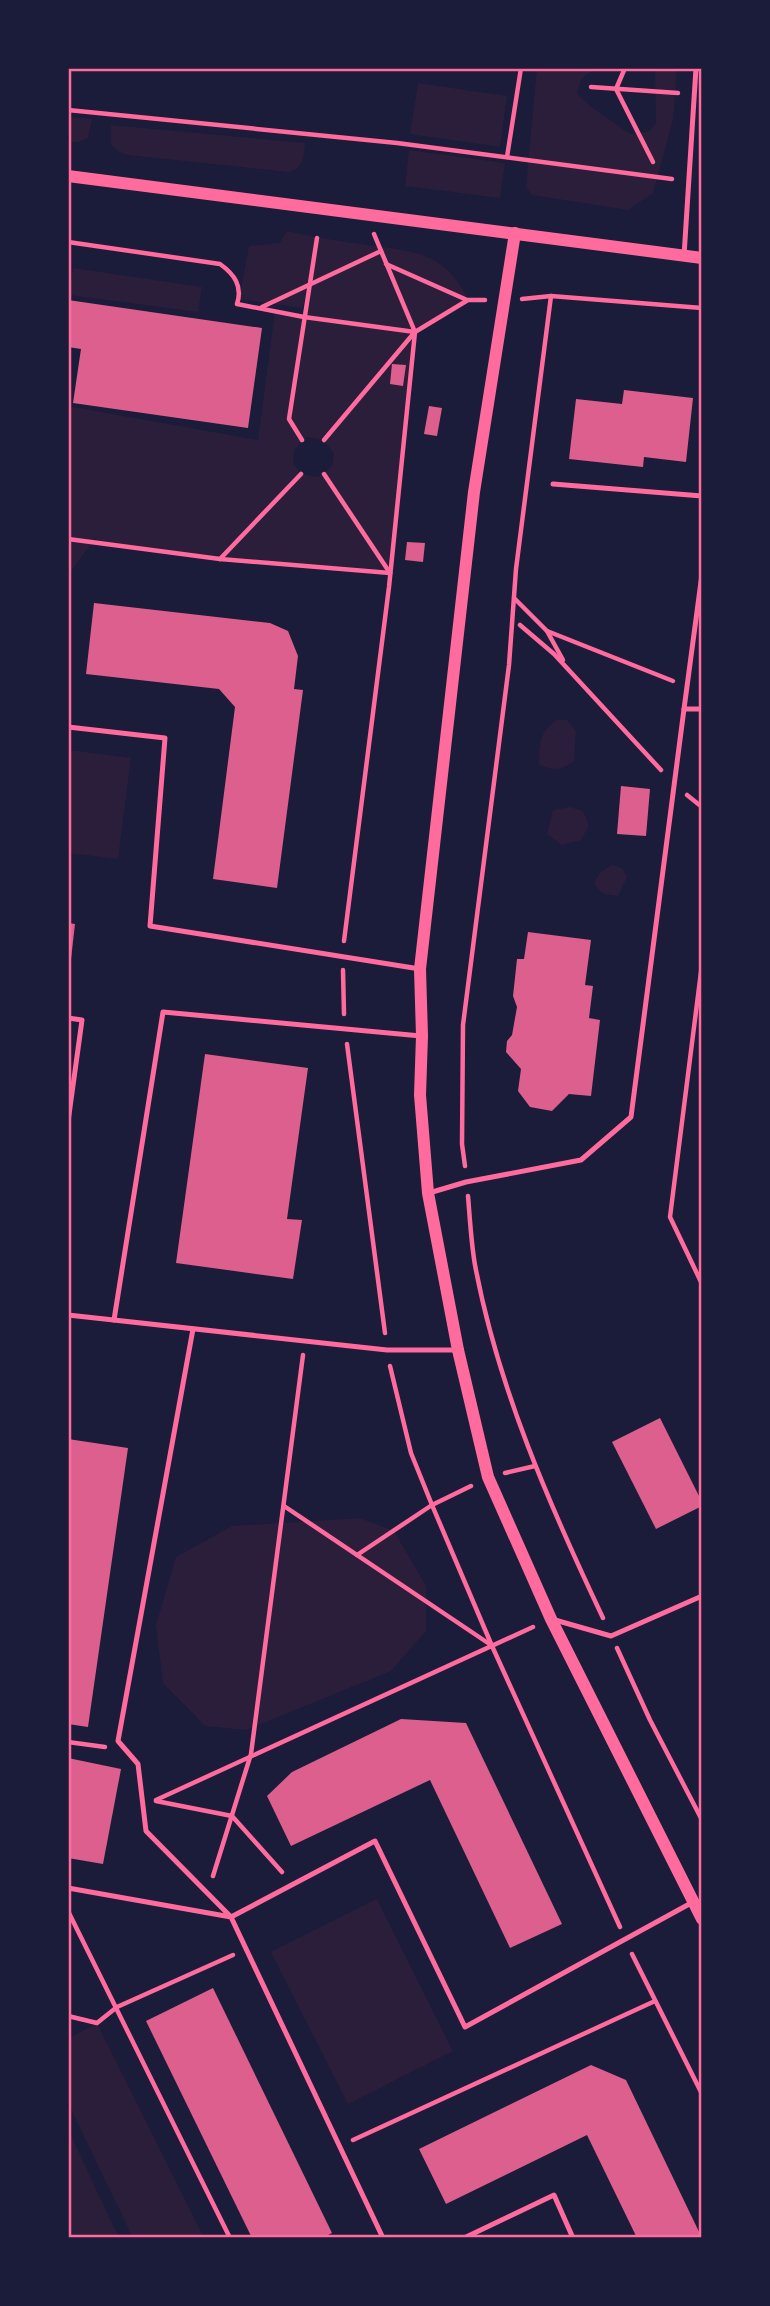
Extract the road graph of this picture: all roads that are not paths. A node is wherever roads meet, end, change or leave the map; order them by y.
1 (696, 68) edge
2 (68, 176) edge
3 (515, 233) junction
4 (684, 256) junction
5 (702, 258) edge
6 (553, 484) dead end
7 (702, 496) edge
8 (702, 575) edge
9 (684, 709) junction
10 (702, 709) edge
11 (68, 727) edge
12 (420, 969) junction
13 (68, 1018) edge
14 (422, 1036) junction
15 (68, 1122) edge
16 (428, 1193) junction
17 (68, 1315) edge
18 (114, 1320) junction
19 (193, 1329) junction
20 (458, 1350) junction
21 (702, 1596) edge
22 (551, 1619) junction
23 (68, 1888) edge
24 (694, 1902) junction
25 (231, 1917) junction
26 (702, 1919) edge
27 (383, 2238) edge
28 (464, 2238) edge
29 (573, 2238) edge

1 - 4 lane
2 - 3 street
3 - 4 street
3 - 12 street
4 - 5 street
6 - 7 lane
8 - 9 lane
9 - 10 lane
9 - 16 lane
11 - 12 lane
12 - 14 street
13 - 15 lane
14 - 16 street
14 - 18 lane
16 - 20 street
17 - 18 lane
18 - 19 lane
19 - 20 lane
19 - 25 lane
20 - 22 street
21 - 22 lane
22 - 24 street
23 - 25 lane
24 - 25 lane
24 - 26 street
25 - 27 lane
28 - 29 lane

